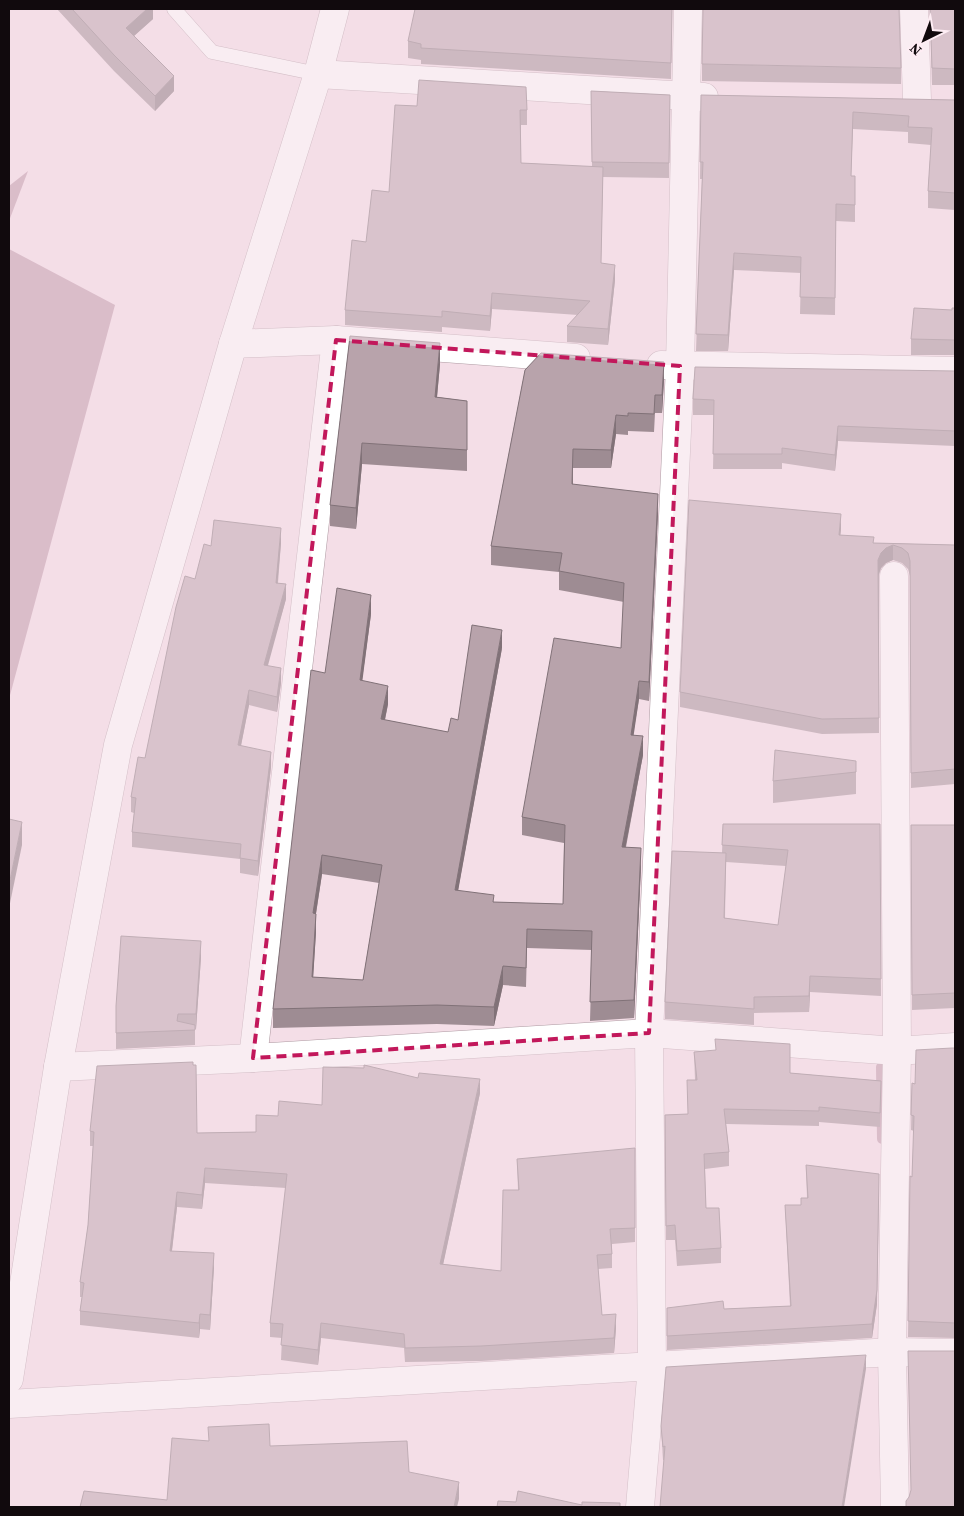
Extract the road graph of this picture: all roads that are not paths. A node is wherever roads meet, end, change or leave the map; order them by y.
1 (174, 9) edge
2 (335, 9) edge
3 (688, 9) edge
4 (914, 9) edge
5 (318, 74) junction
6 (687, 96) junction
7 (727, 97) edge
8 (946, 101) edge
9 (336, 340) junction
10 (233, 344) junction
11 (601, 360) edge
12 (640, 363) edge
13 (680, 366) junction
14 (955, 371) edge
15 (894, 576) dead end
16 (649, 1033) junction
17 (955, 1047) edge
18 (897, 1051) junction
19 (253, 1058) junction
20 (58, 1067) junction
21 (892, 1352) junction
22 (955, 1353) edge
23 (652, 1366) junction
24 (9, 1379) edge
25 (9, 1404) edge
26 (640, 1507) edge
27 (895, 1507) edge

1 - 5 lane
2 - 5 street
3 - 6 street
4 - 8 street
5 - 6 street
5 - 10 street
6 - 7 street
6 - 13 street
9 - 10 street
9 - 11 street
9 - 19 street
10 - 20 street
12 - 13 street
13 - 14 street
13 - 16 street
15 - 18 street
16 - 18 street
16 - 19 street
16 - 23 street
17 - 18 street
18 - 21 street
19 - 20 street
20 - 24 street
21 - 22 street
21 - 23 street
21 - 27 street
23 - 25 street
23 - 26 street

